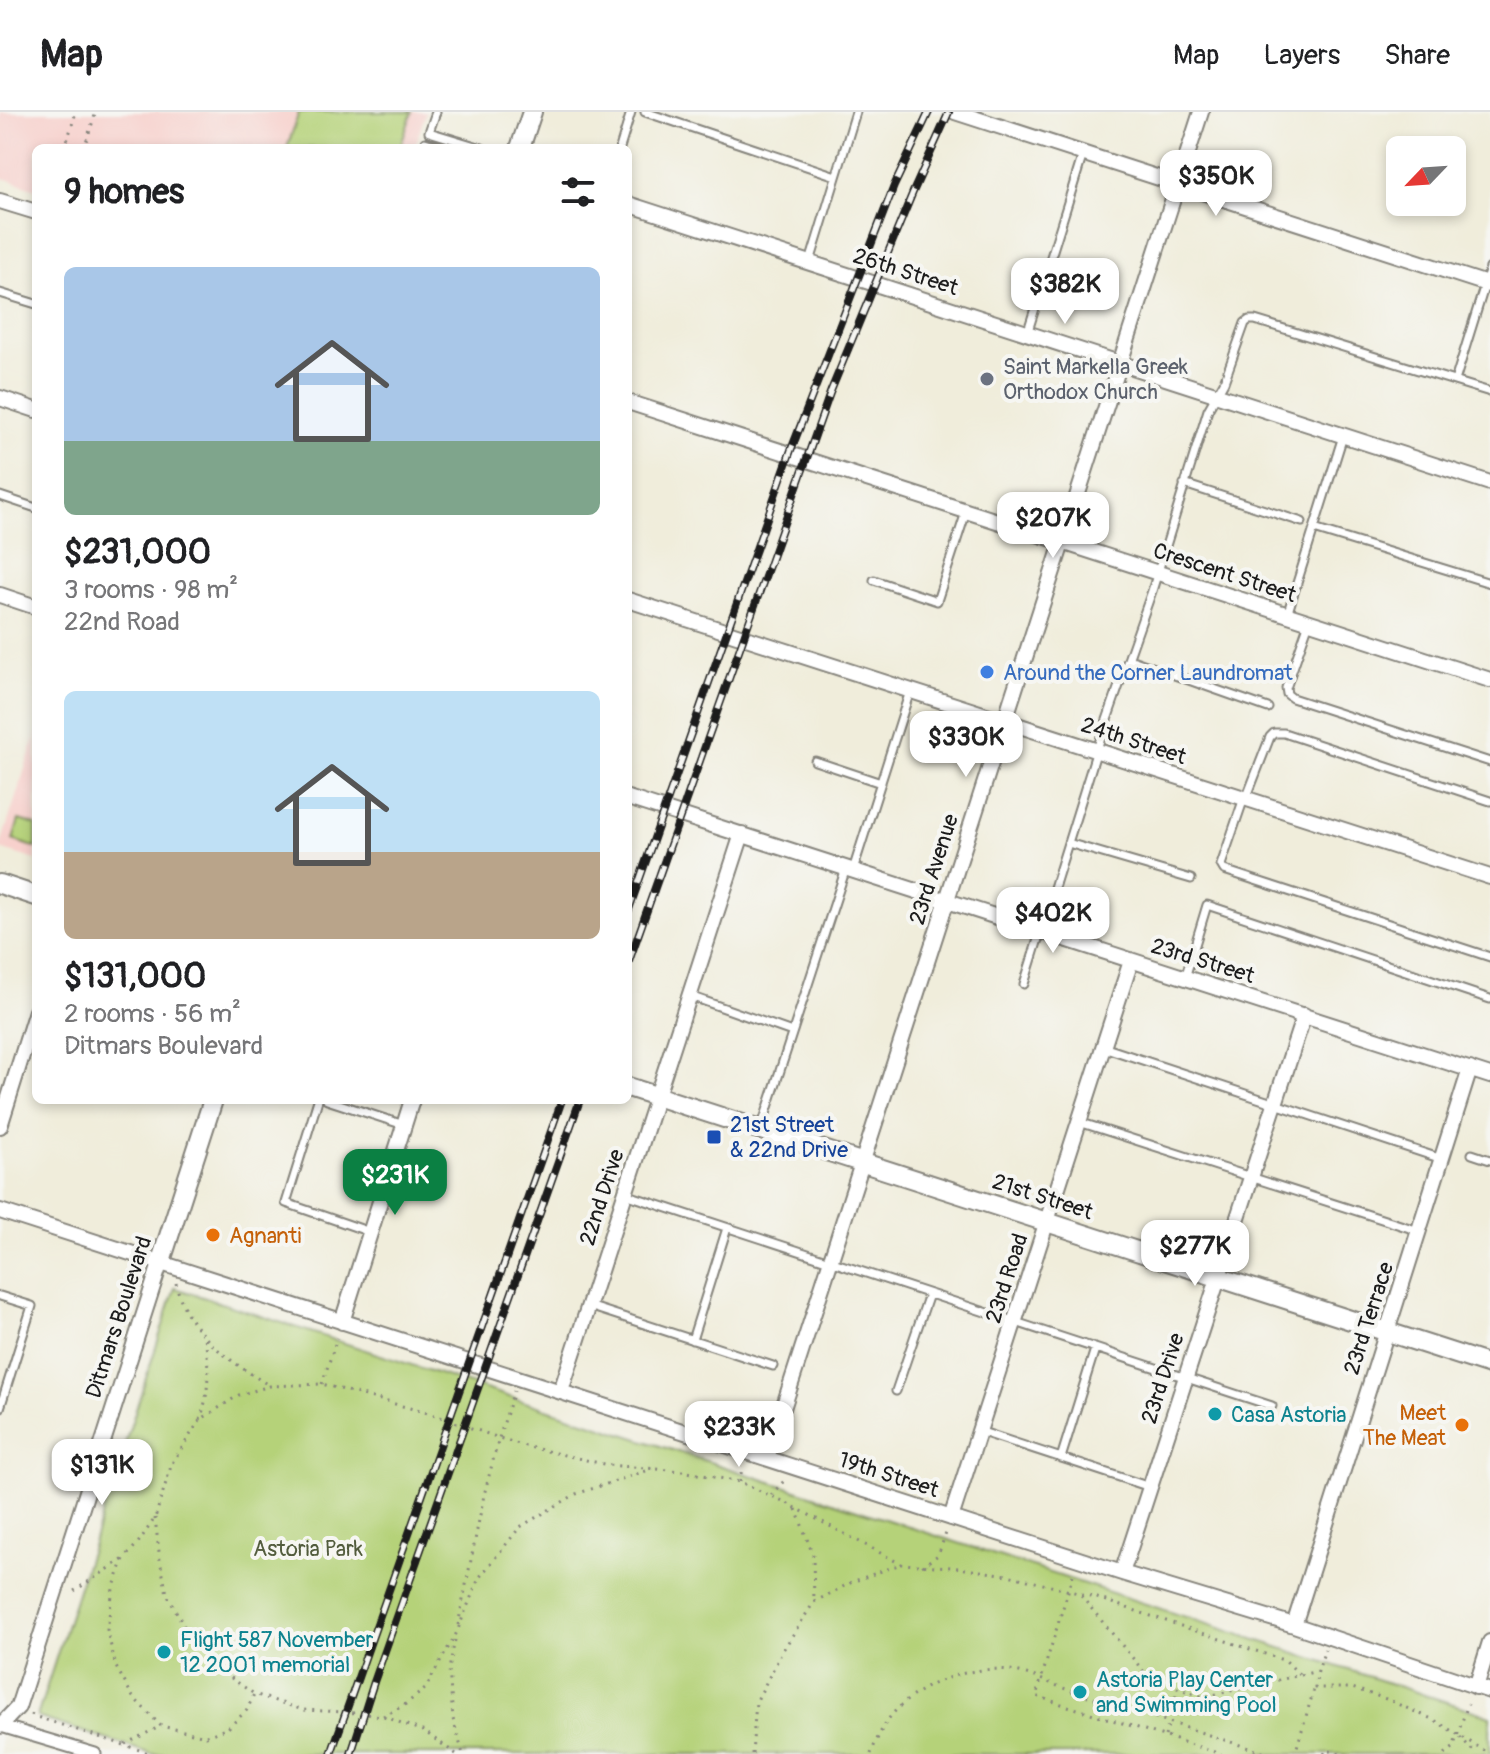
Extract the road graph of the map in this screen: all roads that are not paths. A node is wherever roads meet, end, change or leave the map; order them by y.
1 (436, 112) edge
2 (532, 112) edge
3 (631, 112) edge
4 (645, 112) edge
5 (856, 112) edge
6 (955, 112) edge
7 (1201, 112) edge
8 (425, 142) dead end
9 (431, 144) edge
10 (469, 144) edge
11 (521, 144) edge
12 (621, 144) edge
13 (1083, 154) junction
14 (836, 176) junction
15 (1177, 185) junction
16 (0, 201) edge
17 (632, 205) edge
18 (32, 211) edge
19 (810, 262) junction
20 (1490, 268) edge
21 (1487, 284) edge
22 (0, 293) edge
23 (32, 303) edge
24 (1027, 334) junction
25 (1119, 364) junction
26 (1455, 381) junction
27 (1490, 392) edge
28 (1216, 396) junction
29 (0, 398) edge
30 (632, 403) edge
31 (32, 409) edge
32 (1343, 436) junction
33 (1490, 483) edge
34 (1184, 484) junction
35 (0, 496) edge
36 (32, 507) edge
37 (966, 512) junction
38 (1302, 522) dead end
39 (1314, 529) junction
40 (1061, 543) junction
41 (1157, 573) junction
42 (874, 580) dead end
43 (1490, 583) edge
44 (0, 595) edge
45 (632, 601) edge
46 (32, 606) edge
47 (1287, 615) junction
48 (1309, 622) junction
49 (1129, 659) junction
50 (1490, 680) edge
51 (910, 691) junction
52 (1268, 708) dead end
53 (1004, 721) junction
54 (1097, 751) junction
55 (815, 761) dead end
56 (1490, 762) edge
57 (881, 783) junction
58 (632, 799) edge
59 (1245, 799) junction
60 (1490, 801) edge
61 (742, 834) junction
62 (1068, 843) junction
63 (849, 869) junction
64 (1490, 877) edge
65 (1191, 879) dead end
66 (0, 884) edge
67 (32, 895) edge
68 (947, 900) junction
69 (1040, 931) junction
70 (1490, 957) edge
71 (1131, 961) junction
72 (1185, 978) junction
73 (1024, 984) dead end
74 (690, 996) junction
75 (1490, 999) edge
76 (1304, 1015) junction
77 (32, 1024) edge
78 (792, 1032) junction
79 (1103, 1047) junction
80 (1470, 1069) junction
81 (1490, 1076) edge
82 (632, 1088) edge
83 (656, 1097) junction
84 (212, 1104) edge
85 (317, 1104) edge
86 (339, 1104) edge
87 (411, 1104) edge
88 (1275, 1104) junction
89 (1079, 1122) junction
90 (404, 1125) junction
91 (0, 1126) edge
92 (761, 1131) junction
93 (1472, 1154) dead end
94 (1442, 1159) junction
95 (1490, 1160) edge
96 (862, 1163) junction
97 (1251, 1178) junction
98 (625, 1194) junction
99 (0, 1211) edge
100 (1047, 1223) junction
101 (727, 1228) junction
102 (1419, 1231) junction
103 (370, 1232) junction
104 (830, 1262) junction
105 (160, 1264) junction
106 (1219, 1277) junction
107 (929, 1294) junction
108 (0, 1296) edge
109 (589, 1306) junction
110 (342, 1322) junction
111 (1014, 1323) junction
112 (1387, 1332) junction
113 (692, 1340) junction
114 (1095, 1349) junction
115 (1490, 1365) edge
116 (773, 1366) dead end
117 (1186, 1378) junction
118 (561, 1391) junction
119 (896, 1391) dead end
120 (1272, 1406) dead end
121 (0, 1408) edge
122 (979, 1431) junction
123 (767, 1458) junction
124 (1061, 1458) junction
125 (1150, 1487) junction
126 (951, 1518) junction
127 (1122, 1573) junction
128 (1294, 1625) junction
129 (1490, 1642) edge
130 (1483, 1689) edge
131 (0, 1726) edge
132 (95, 1754) edge

1 - 10 lane
2 - 11 street
3 - 12 lane
4 - 14 lane
5 - 14 lane
6 - 13 street
7 - 15 street, 23rd Avenue
8 - 9 lane
13 - 15 street
13 - 24 lane
14 - 19 lane
15 - 21 street
15 - 25 street, 23rd Avenue
16 - 18 street
17 - 19 street, 26th Street
19 - 24 street, 26th Street
20 - 21 lane
21 - 26 lane
22 - 23 lane
24 - 25 street, 26th Street
25 - 28 street, 26th Street
25 - 40 street, 23rd Avenue
26 - 27 lane
26 - 28 lane
28 - 32 street, 26th Street
28 - 34 lane
29 - 31 street
30 - 37 street, Crescent Street
32 - 33 street, 26th Street
32 - 39 lane
34 - 38 lane
34 - 41 lane
35 - 36 lane
37 - 40 street, Crescent Street
37 - 42 lane
39 - 43 lane
39 - 47 lane
40 - 41 street, Crescent Street
40 - 53 street, 23rd Avenue
41 - 47 street, Crescent Street
41 - 49 lane
44 - 46 street
45 - 51 street, 24th Street
47 - 48 street, Crescent Street
48 - 50 street, Crescent Street
48 - 56 lane
49 - 52 lane
49 - 54 lane
51 - 53 street, 24th Street
51 - 57 lane
53 - 54 street, 24th Street
53 - 68 street, 23rd Avenue
54 - 59 street, 24th Street
54 - 62 lane
55 - 57 lane
57 - 63 lane
58 - 61 street, 23rd Street
59 - 60 lane
59 - 64 street, 24th Street
59 - 70 lane
61 - 63 street, 23rd Street
61 - 74 street, 22nd Drive
62 - 65 lane
62 - 69 lane
63 - 68 street, 23rd Street
63 - 78 lane
66 - 67 street
68 - 69 street, 23rd Street
68 - 96 street, 23rd Avenue
69 - 71 street, 23rd Street
69 - 73 lane
71 - 72 street, 23rd Street
71 - 79 street, 23rd Road
72 - 75 lane
72 - 76 street, 23rd Street
74 - 78 lane
74 - 83 street, 22nd Drive
76 - 80 street, 23rd Street
76 - 88 street, 23rd Drive
77 - 91 street
78 - 92 lane
79 - 88 lane
79 - 89 street, 23rd Road
80 - 81 street, 23rd Street
80 - 94 street, 23rd Terrace
82 - 83 street, 21st Street
83 - 92 street, 21st Street
83 - 98 street, 22nd Drive
84 - 105 street, Ditmars Boulevard
85 - 103 lane
86 - 90 lane
87 - 90 street
88 - 94 lane
88 - 97 street, 23rd Drive
89 - 97 lane
89 - 100 street, 23rd Road
90 - 103 street
92 - 96 street, 21st Street
93 - 95 lane
94 - 102 street, 23rd Terrace
96 - 100 street, 21st Street
96 - 104 street, 23rd Avenue
97 - 102 lane
97 - 106 street, 23rd Drive
98 - 101 lane
98 - 109 street, 22nd Drive
99 - 105 street, 19th Street
100 - 106 street, 21st Street
100 - 111 street, 23rd Road
101 - 104 lane
101 - 113 lane
102 - 112 street, 23rd Terrace
103 - 110 street
104 - 107 lane
104 - 123 street, 23rd Avenue
105 - 110 street, 19th Street
105 - 131 street, Ditmars Boulevard
106 - 112 street, 21st Street
106 - 117 street, 23rd Drive
107 - 111 lane
107 - 119 lane
108 - 121 lane
109 - 113 lane
109 - 118 street, 22nd Drive
110 - 118 street, 19th Street
111 - 114 lane
111 - 122 street, 23rd Road
112 - 115 street, 21st Street
112 - 128 street, 23rd Terrace
113 - 116 lane
114 - 117 lane
114 - 124 lane
117 - 120 lane
117 - 125 street, 23rd Drive
118 - 123 street, 19th Street
122 - 124 lane
122 - 126 street, 23rd Road
123 - 126 street, 19th Street
124 - 125 lane
125 - 127 street, 23rd Drive
126 - 127 street, 19th Street
127 - 128 street, 19th Street
128 - 130 street, 19th Street
129 - 130 street
131 - 132 street

